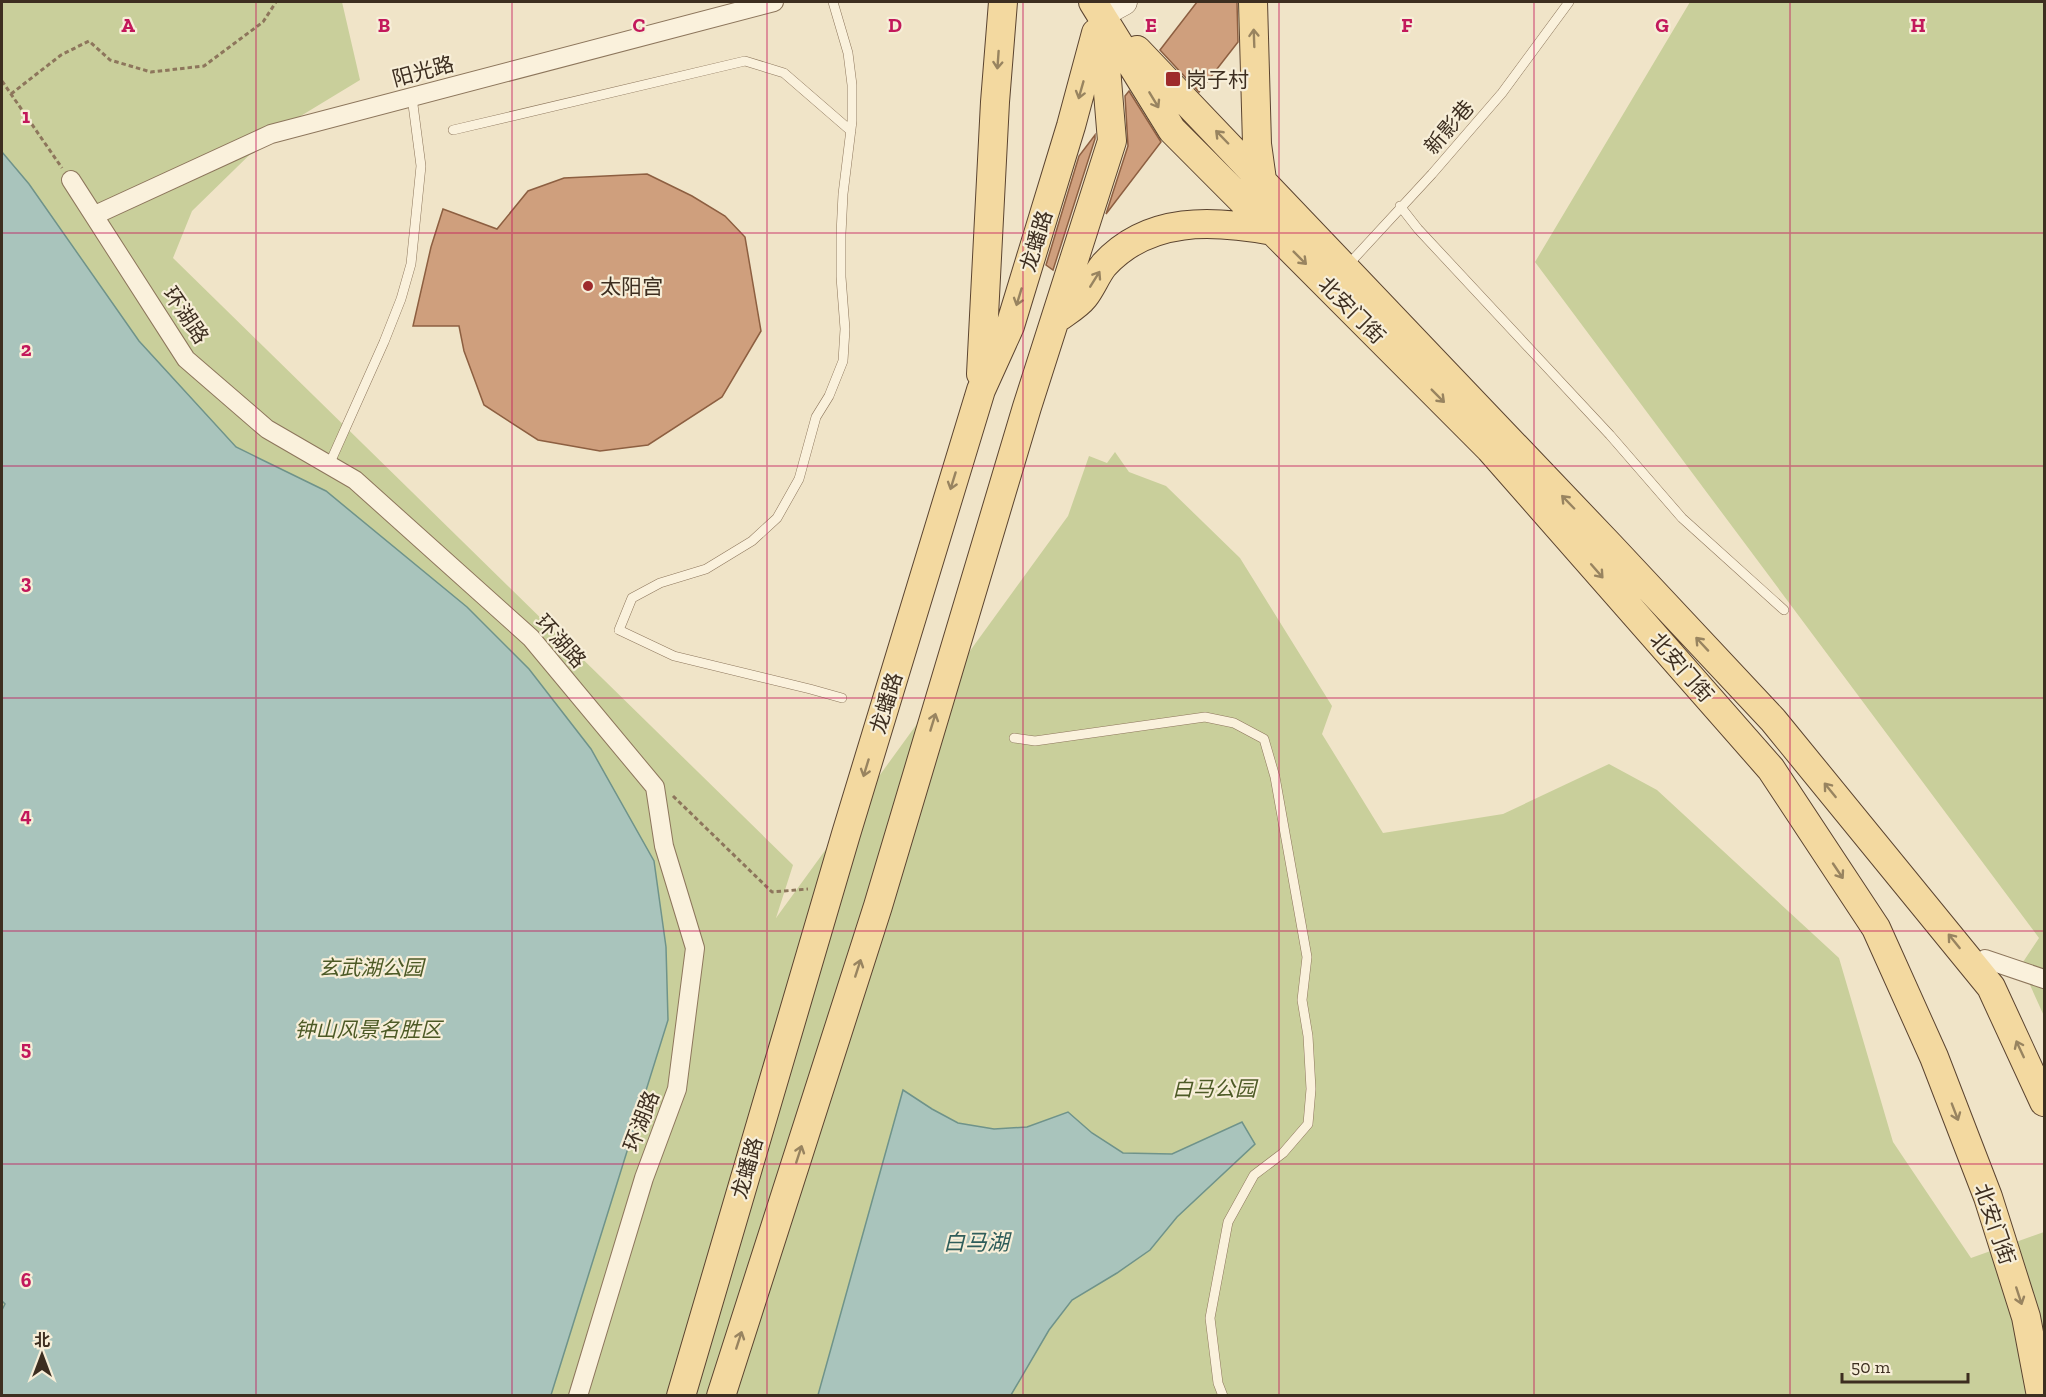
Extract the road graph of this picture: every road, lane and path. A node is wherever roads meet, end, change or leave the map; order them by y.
1 (276, 2) edge
2 (774, 2) edge
3 (833, 2) edge
4 (1003, 2) edge
5 (1253, 2) edge
6 (1569, 2) edge
7 (1100, 4) edge
8 (2, 81) edge
9 (11, 94) junction
10 (412, 97) junction
11 (453, 130) dead end
12 (851, 131) junction
13 (71, 180) joint
14 (1262, 180) junction
15 (1400, 206) junction
16 (95, 215) junction
17 (1273, 231) junction
18 (1345, 267) junction
19 (1055, 320) junction
20 (981, 390) junction
21 (329, 465) junction
22 (1784, 610) dead end
23 (842, 698) dead end
24 (1014, 738) dead end
25 (655, 787) junction
26 (830, 887) junction
27 (1992, 970) junction
28 (2044, 979) edge
29 (2044, 1102) edge
30 (578, 1395) edge
31 (681, 1395) edge
32 (721, 1395) edge
33 (1223, 1395) edge
34 (2041, 1395) edge

1 - 9 path
2 - 10 street, 阳光路
3 - 12 lane
4 -> 20 main road
14 -> 5 main road
6 - 15 lane, 新影巷
14 -> 7 main road
7 -> 17 main road, 北安门街
7 - 19 main road, 龙蟠路
7 -> 20 main road, 龙蟠路
8 - 9 path
9 - 13 path
10 - 16 street, 阳光路
10 - 21 lane
11 - 12 lane
12 - 23 lane
13 - 16 street, 环湖路
14 - 18 main road
15 - 18 lane, 新影巷
15 - 22 lane
16 - 21 street, 环湖路
19 -> 17 main road
17 -> 34 main road, 北安门街
27 -> 18 main road
32 -> 19 main road, 龙蟠路
20 -> 26 main road, 龙蟠路
21 - 25 street, 环湖路
24 - 33 lane
25 - 26 path
25 - 30 street, 环湖路
26 - 31 main road, 龙蟠路
27 - 28 street
29 -> 27 main road

